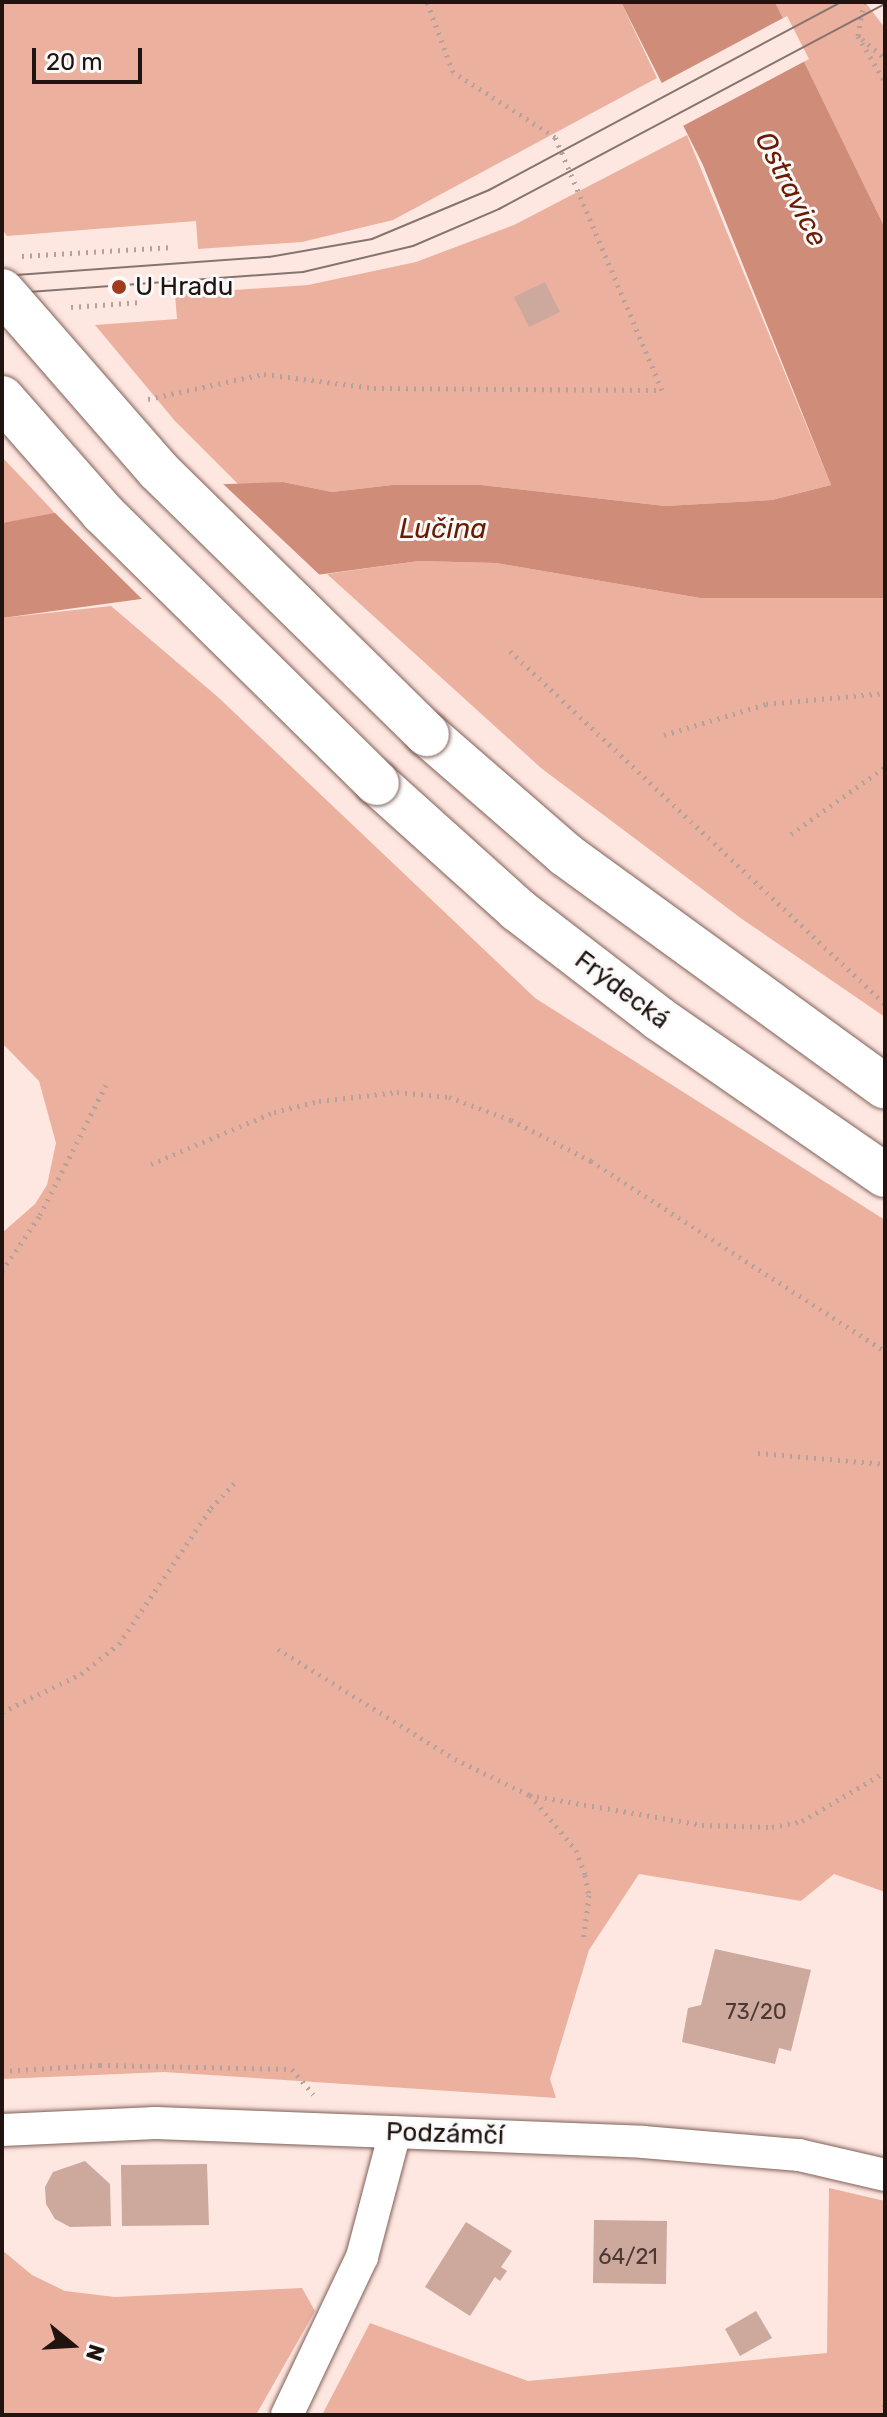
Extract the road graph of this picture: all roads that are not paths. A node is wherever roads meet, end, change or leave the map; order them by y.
1 (10, 274) edge
2 (2, 398) edge
3 (885, 1087) edge
4 (885, 1175) edge
5 (2, 2130) edge
6 (395, 2132) junction
7 (885, 2175) edge
8 (287, 2415) edge

1 - 3 main road, bridge
2 - 4 main road, Frýdecká, bridge
5 - 6 street, Podzámčí
6 - 7 street, Podzámčí
6 - 8 street

